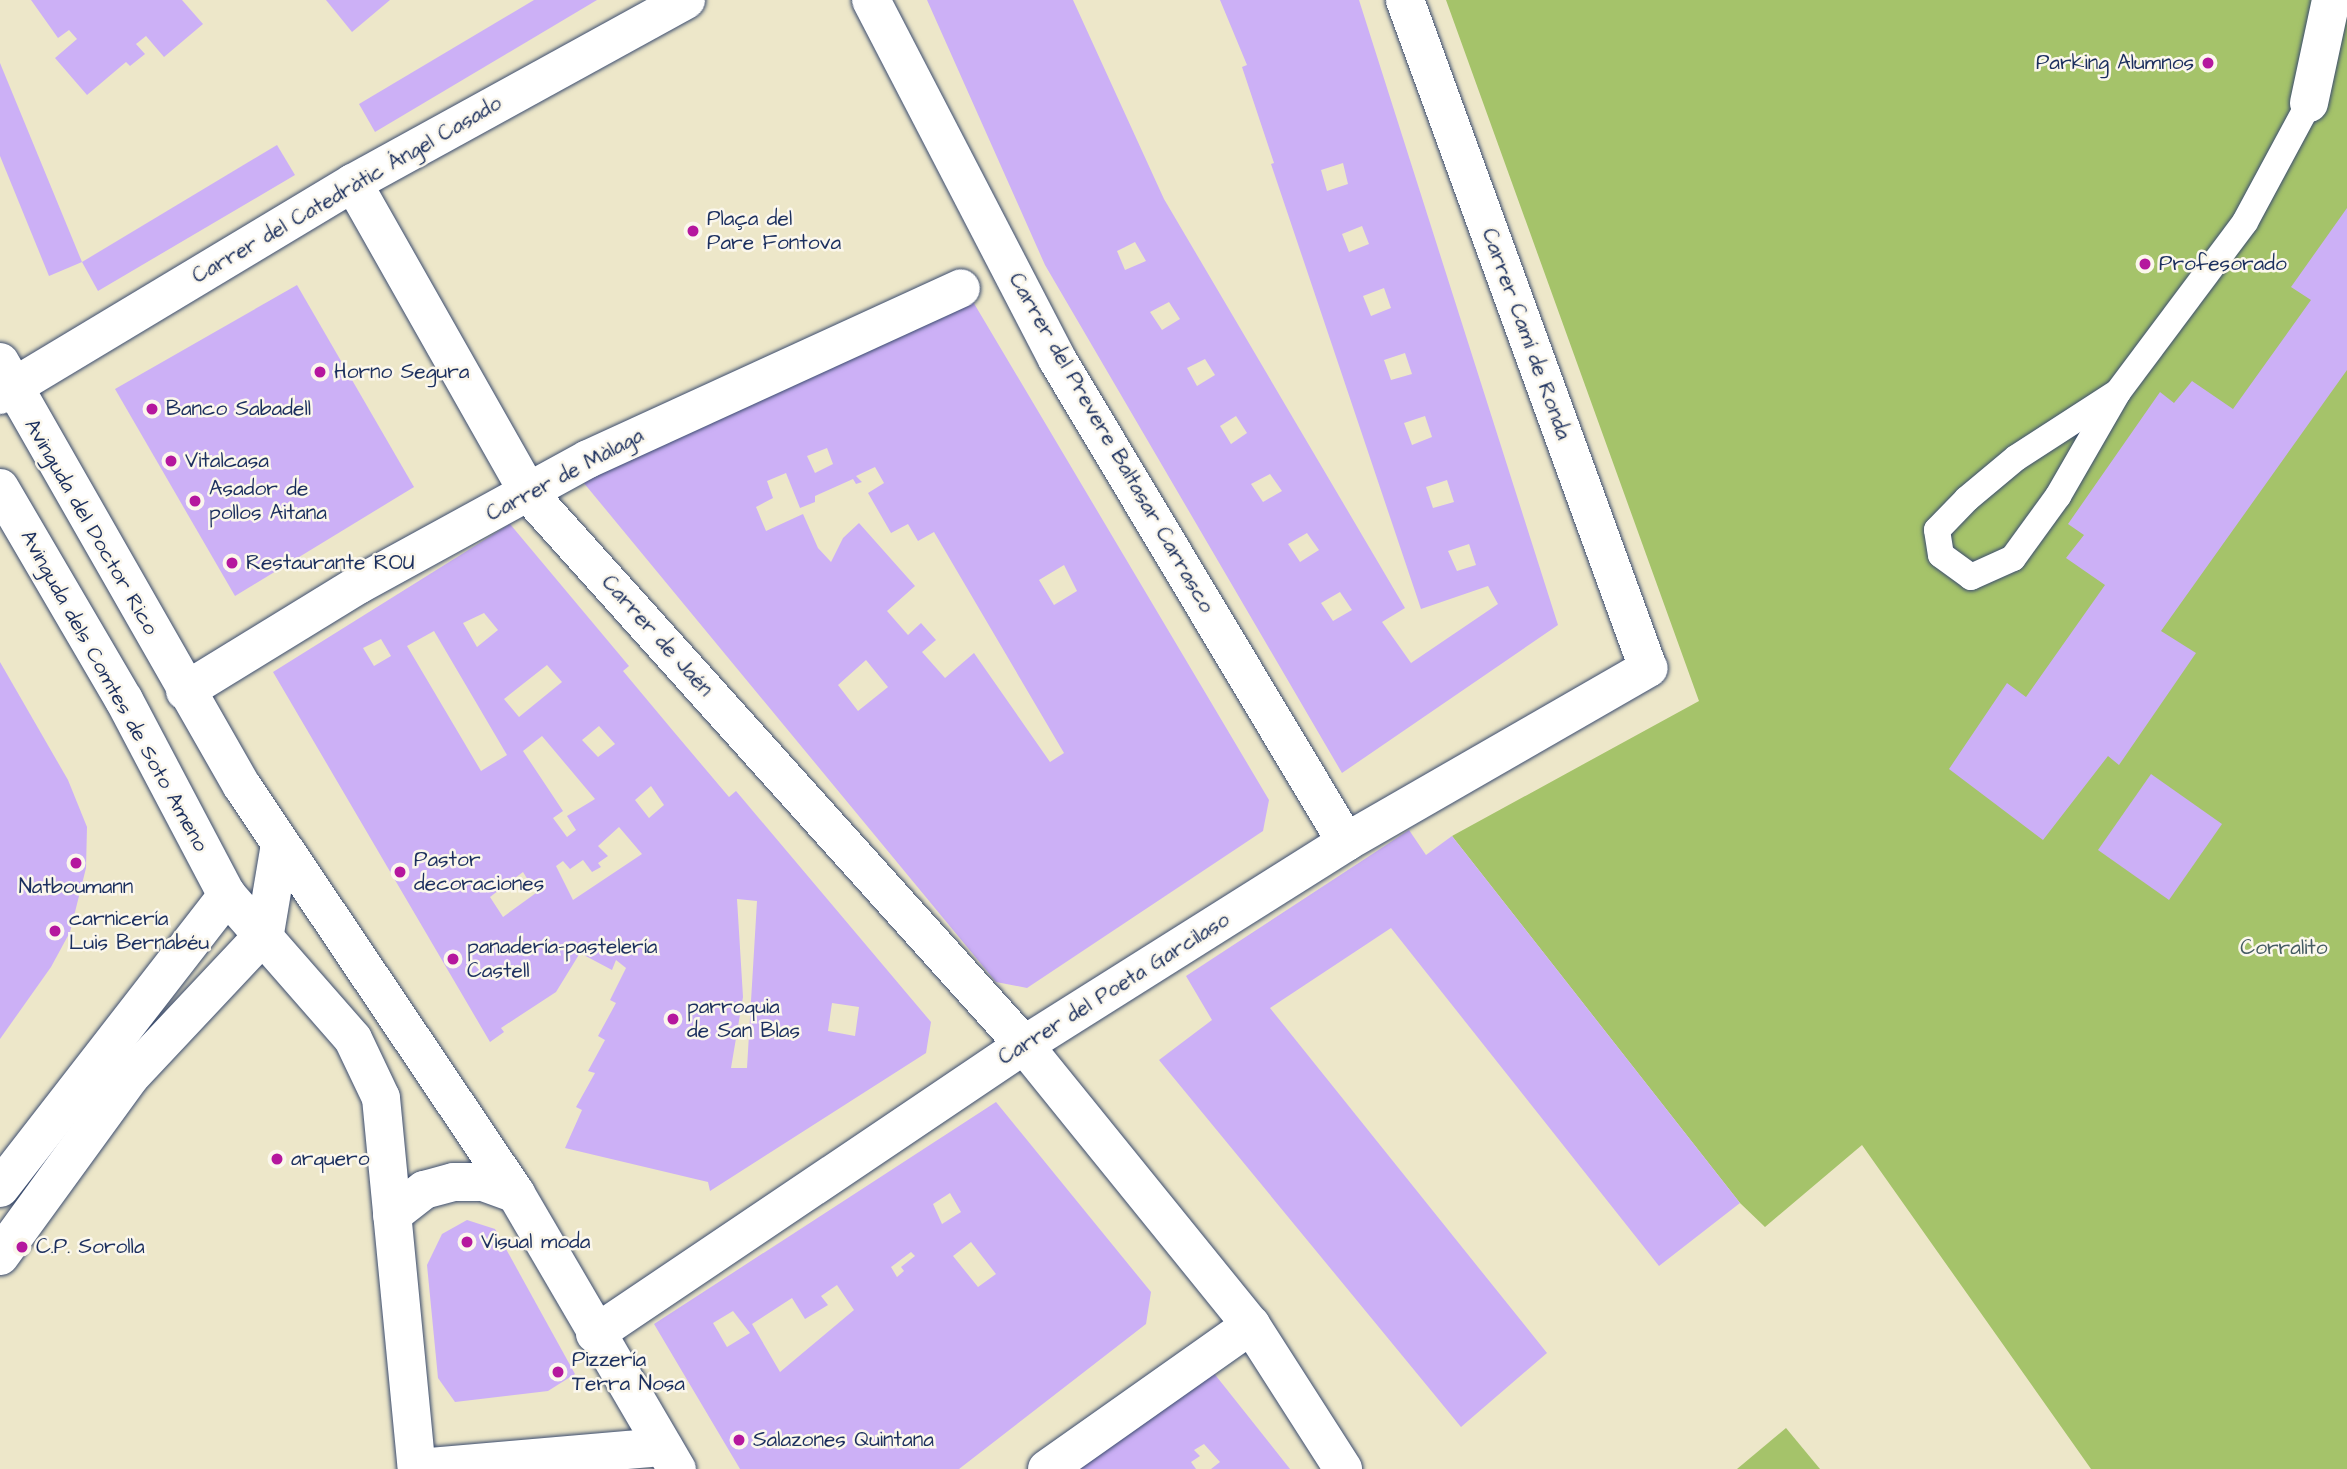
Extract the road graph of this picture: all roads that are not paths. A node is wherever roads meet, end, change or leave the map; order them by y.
1 (686, 0) edge
2 (871, 0) edge
3 (1405, 0) edge
4 (2331, 0) edge
5 (2309, 103) joint
6 (353, 183) junction
7 (961, 288) dead end
8 (4, 382) edge
9 (2118, 392) junction
10 (0, 488) edge
11 (528, 494) junction
12 (1648, 668) joint
13 (186, 691) junction
14 (1346, 842) junction
15 (280, 844) junction
16 (227, 895) junction
17 (268, 918) junction
18 (395, 1009) junction
19 (1024, 1045) junction
20 (0, 1188) edge
21 (516, 1194) junction
22 (392, 1215) junction
23 (0, 1256) edge
24 (1251, 1325) junction
25 (595, 1334) junction
26 (670, 1458) edge
27 (417, 1468) edge
28 (1047, 1469) edge
29 (1343, 1469) edge

1 - 6 street, Carrer del Catedràtic Ángel Casado
2 - 14 street, Carrer del Prevere Baltasar Carrasco
3 - 12 street, Carrer Camí de Ronda
4 - 5 street
5 - 9 lane
6 - 8 street, Carrer del Catedràtic Ángel Casado
6 - 11 street, Carrer de Jaén
7 - 11 street, Carrer de Màlaga
8 - 13 street, Avinguda del Doctor Rico
9 - 9 lane
10 - 16 street, Avinguda dels Comtes de Soto Ameno
11 - 13 street, Carrer de Màlaga
11 - 19 street, Carrer de Jaén
12 - 14 street, Carrer del Poeta Garcilaso
13 - 15 street
14 - 19 street, Carrer del Poeta Garcilaso
15 - 17 street
15 - 18 street
16 - 17 street, Avinguda dels Comtes de Soto Ameno
16 - 20 street
17 - 18 street, Avinguda dels Comtes de Soto Ameno
17 - 22 street, Avinguda dels Comtes de Soto Ameno
17 - 23 street
18 - 21 street
19 - 24 street, Carrer de Jaén
19 - 25 street, Carrer del Poeta Garcilaso
21 - 22 street
21 - 25 street
22 - 27 street, Avinguda dels Comtes de Soto Ameno
24 - 28 street
24 - 29 street, Carrer de Jaén
25 - 26 street
26 - 27 street

